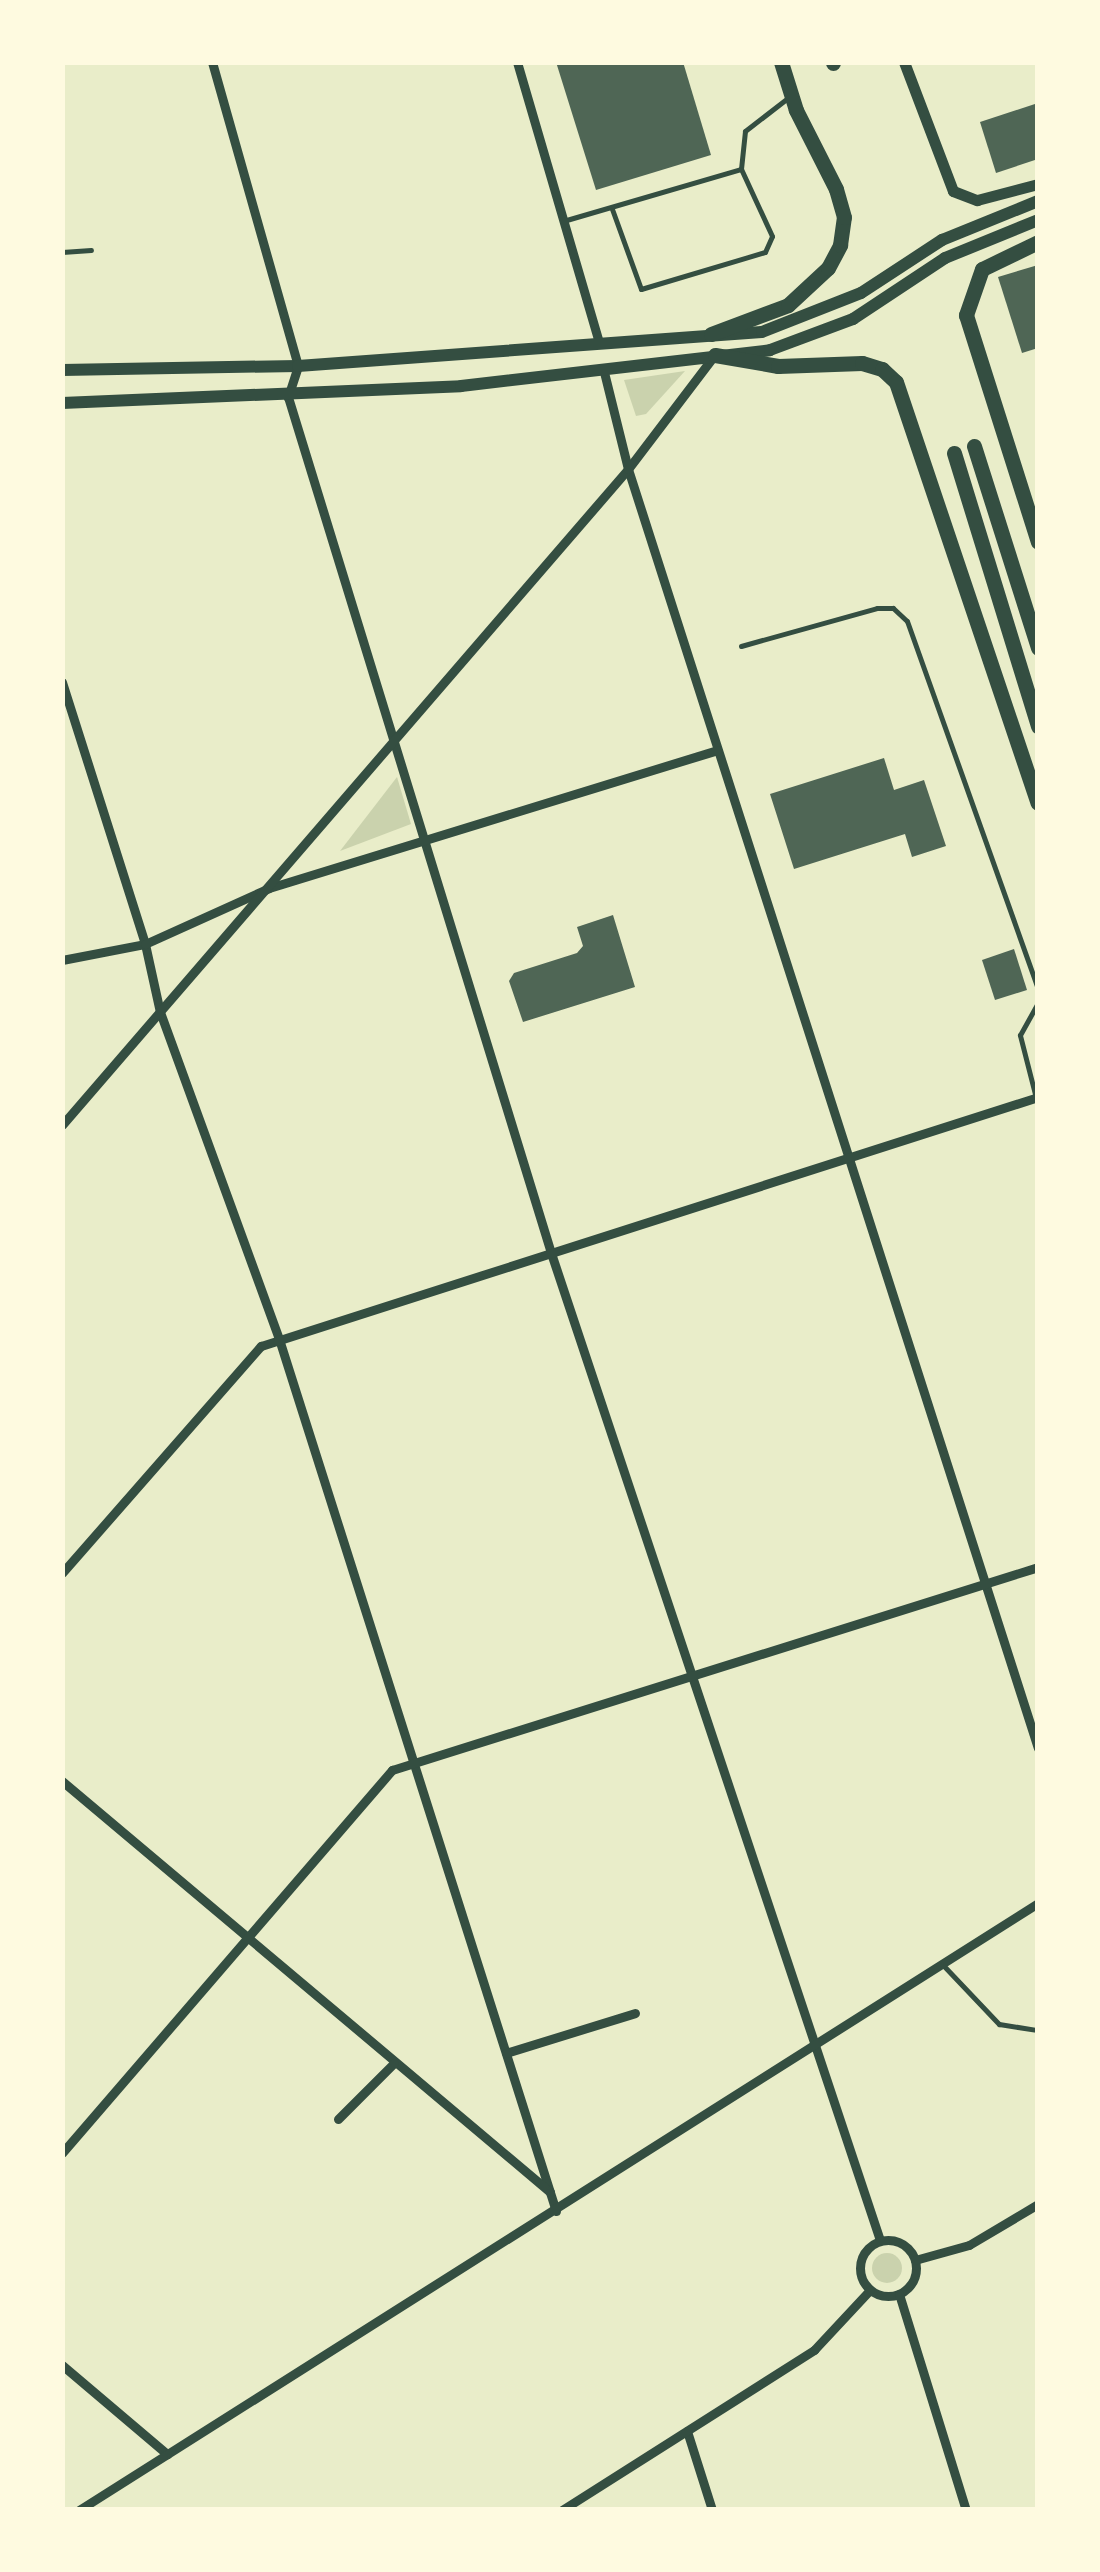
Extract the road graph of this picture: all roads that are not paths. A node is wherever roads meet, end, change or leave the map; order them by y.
1 (212, 62) edge
2 (517, 62) edge
3 (781, 62) edge
4 (904, 62) edge
5 (791, 96) junction
6 (740, 169) junction
7 (1038, 184) edge
8 (1038, 201) edge
9 (612, 209) junction
10 (1038, 220) edge
11 (564, 221) junction
12 (1038, 242) edge
13 (91, 250) dead end
14 (62, 252) edge
15 (711, 334) junction
16 (598, 339) junction
17 (715, 355) junction
18 (298, 366) junction
19 (602, 366) junction
20 (62, 370) edge
21 (288, 397) junction
22 (62, 404) edge
23 (974, 446) dead end
24 (954, 453) dead end
25 (628, 468) junction
26 (1038, 542) edge
27 (740, 646) dead end
28 (1038, 648) edge
29 (62, 682) edge
30 (1038, 726) edge
31 (393, 738) junction
32 (718, 750) junction
33 (1038, 803) edge
34 (423, 836) junction
35 (269, 888) junction
36 (145, 944) junction
37 (62, 960) edge
38 (1038, 989) edge
39 (1038, 1003) edge
40 (160, 1012) junction
41 (1036, 1098) edge
42 (62, 1125) edge
43 (848, 1159) junction
44 (551, 1253) junction
45 (279, 1339) junction
46 (1038, 1567) edge
47 (62, 1573) edge
48 (985, 1584) junction
49 (693, 1674) junction
50 (1038, 1748) edge
51 (413, 1762) junction
52 (62, 1781) edge
53 (1038, 1902) edge
54 (247, 1937) junction
55 (942, 1964) junction
56 (635, 2013) dead end
57 (1038, 2030) edge
58 (816, 2047) junction
59 (506, 2053) junction
60 (394, 2063) junction
61 (338, 2120) dead end
62 (62, 2154) edge
63 (550, 2192) junction
64 (1038, 2204) edge
65 (556, 2210) junction
66 (880, 2240) junction
67 (915, 2260) junction
68 (870, 2290) junction
69 (899, 2294) junction
70 (62, 2365) edge
71 (687, 2430) junction
72 (167, 2454) junction
73 (79, 2510) edge
74 (562, 2510) edge
75 (712, 2510) edge
76 (966, 2510) edge

1 - 18 street
2 - 11 street
3 - 5 highway
4 - 7 street
5 - 6 lane
5 - 15 highway
6 - 9 lane
6 - 9 lane
8 - 15 main road
9 - 11 lane
10 - 17 main road
11 - 16 street
12 - 26 highway
13 - 14 lane
15 - 16 main road
16 - 18 main road
17 - 19 main road
17 - 25 street
17 - 33 highway
18 - 20 main road
18 - 21 street
19 - 21 main road
19 - 25 street
21 - 22 main road
21 - 31 street
23 - 28 highway
24 - 30 highway
25 - 31 street
25 - 32 street
27 - 38 lane
29 - 36 street
31 - 34 street
31 - 35 street
32 - 34 street
32 - 43 street
34 - 35 street
34 - 44 street
35 - 36 street
35 - 40 street
36 - 37 street
36 - 40 street
39 - 41 lane
40 - 42 street
40 - 45 street
41 - 43 street
43 - 44 street
43 - 48 street
44 - 45 street
44 - 49 street
45 - 47 street
45 - 51 street
46 - 48 street
48 - 49 street
48 - 50 street
49 - 51 street
49 - 58 street
51 - 54 street
51 - 59 street
52 - 54 street
53 - 55 street
54 - 60 street
54 - 62 street
55 - 57 lane
55 - 58 street
56 - 59 street
58 - 65 street
58 - 66 street
59 - 63 street
60 - 61 street
60 - 63 street
63 - 65 street
64 - 67 street
65 - 72 street
66 - 67 street
66 - 68 street
67 - 69 street
68 - 69 street
68 - 71 street
69 - 76 street
70 - 72 street
71 - 74 street
71 - 75 street
72 - 73 street

